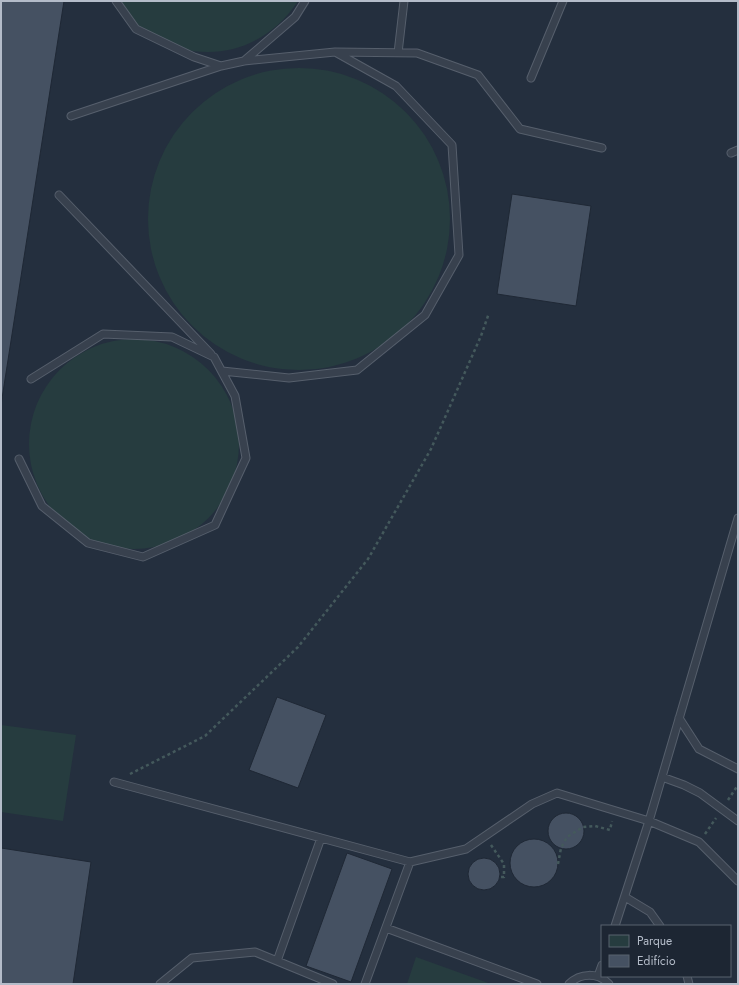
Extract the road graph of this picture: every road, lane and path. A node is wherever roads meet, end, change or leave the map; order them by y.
1 (116, 1) edge
2 (305, 1) edge
3 (404, 1) edge
4 (563, 1) edge
5 (334, 52) junction
6 (398, 53) junction
7 (244, 61) junction
8 (221, 66) junction
9 (531, 78) dead end
10 (71, 116) dead end
11 (602, 148) dead end
12 (59, 195) dead end
13 (489, 313) dead end
14 (214, 357) junction
15 (222, 371) junction
16 (31, 379) dead end
17 (20, 459) dead end
18 (738, 518) edge
19 (679, 718) junction
20 (738, 769) edge
21 (662, 777) junction
22 (114, 782) joint
23 (616, 811) junction
24 (649, 821) junction
25 (738, 822) edge
26 (485, 836) junction
27 (321, 838) junction
28 (410, 862) junction
29 (558, 864) dead end
30 (499, 877) dead end
31 (738, 881) edge
32 (625, 897) junction
33 (615, 925) edge
34 (659, 925) edge
35 (386, 928) junction
36 (277, 961) junction
37 (601, 968) edge
38 (598, 976) junction
39 (327, 983) edge
40 (160, 984) edge
41 (365, 984) edge
42 (537, 984) edge
43 (569, 984) edge
44 (609, 984) edge

1 - 8 lane
2 - 7 lane
3 - 6 lane
4 - 9 lane
5 - 6 lane
5 - 7 lane
5 - 15 lane
6 - 11 lane
7 - 8 lane
8 - 10 lane
12 - 14 lane
13 - 22 path
14 - 15 lane
14 - 16 lane
15 - 17 lane
18 - 19 lane
19 - 20 lane
19 - 21 lane
21 - 24 lane
21 - 25 lane
22 - 27 lane
23 - 24 lane
23 - 26 lane
23 - 29 path
24 - 31 lane
24 - 32 lane
26 - 28 lane
26 - 30 path
27 - 28 lane
27 - 36 lane
28 - 35 lane
32 - 33 lane
32 - 34 lane
35 - 41 lane
35 - 42 lane
36 - 39 lane
36 - 40 lane
37 - 38 lane
38 - 43 lane
38 - 44 lane

